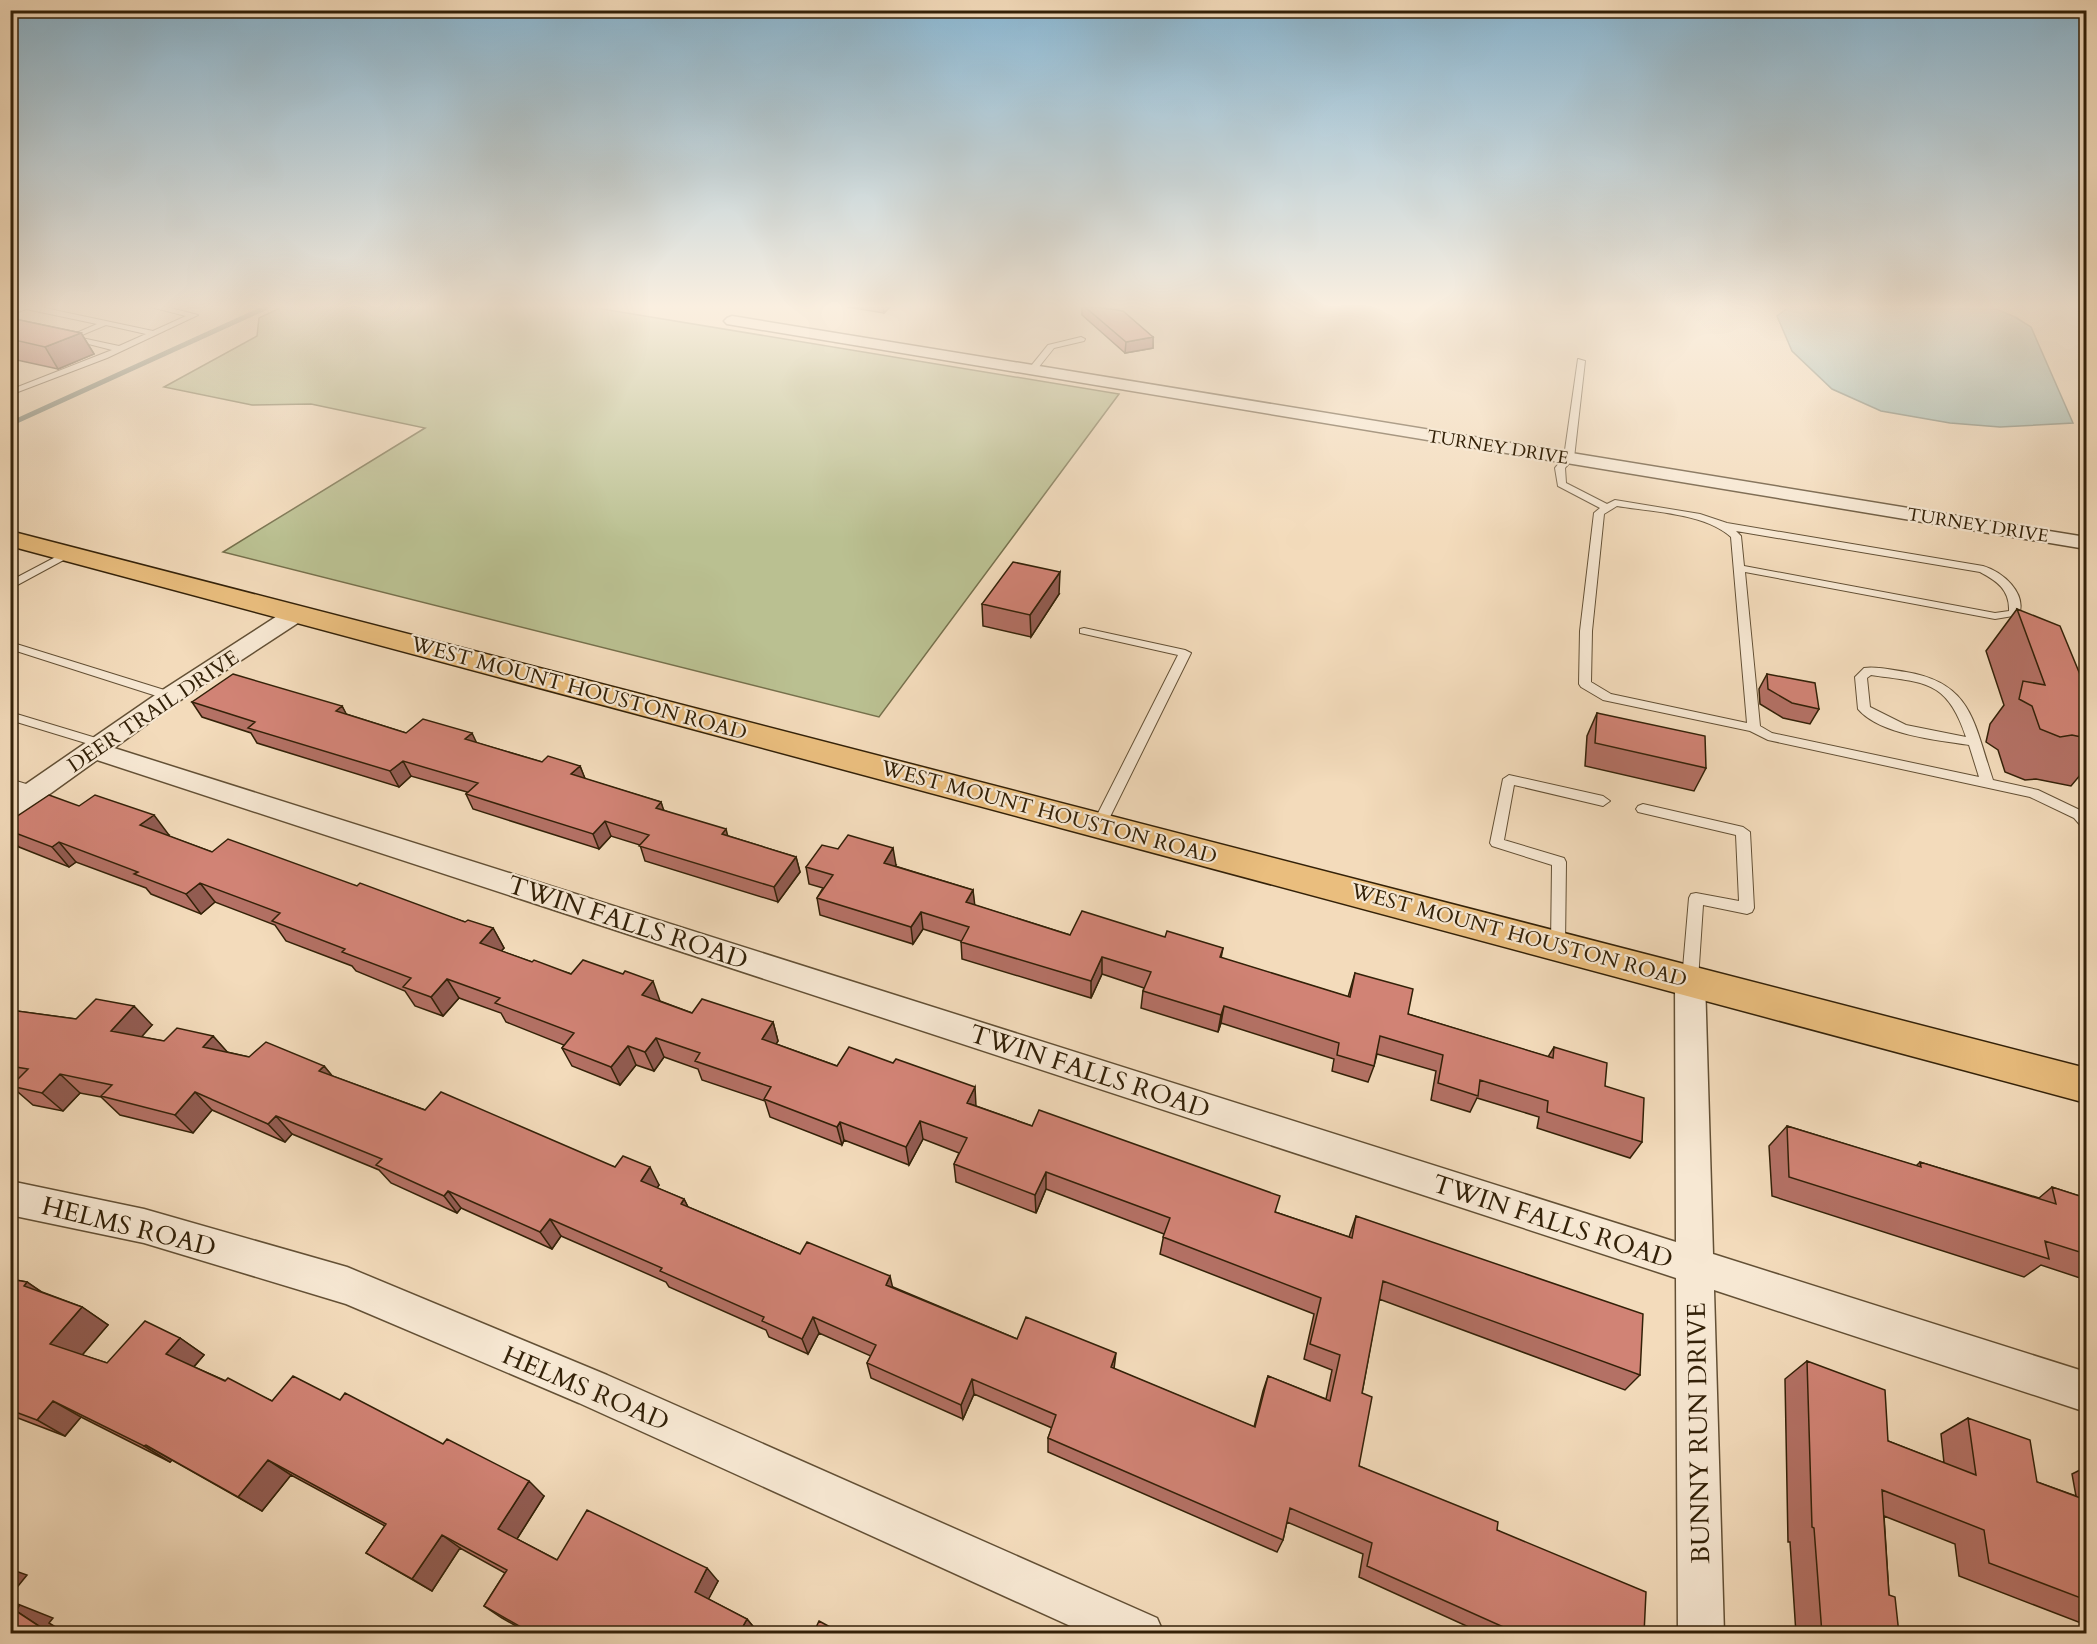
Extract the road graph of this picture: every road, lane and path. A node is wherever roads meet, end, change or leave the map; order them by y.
1 (33, 384) edge
2 (1110, 384) edge
3 (1578, 384) edge
4 (10, 393) edge
5 (1569, 458) junction
6 (1608, 508) junction
7 (1725, 526) junction
8 (10, 538) edge
9 (2086, 543) edge
10 (67, 554) junction
11 (1739, 568) junction
12 (10, 586) edge
13 (296, 614) junction
14 (1084, 631) dead end
15 (10, 645) edge
16 (170, 696) junction
17 (10, 716) edge
18 (1754, 728) junction
19 (1973, 742) junction
20 (98, 747) junction
21 (1987, 782) junction
22 (10, 783) edge
23 (34, 792) junction
24 (1604, 801) dead end
25 (10, 809) edge
26 (1643, 809) dead end
27 (2086, 823) edge
28 (1100, 825) junction
29 (1558, 945) junction
30 (1690, 980) junction
31 (2086, 1086) edge
32 (10, 1198) edge
33 (1695, 1267) junction
34 (2086, 1392) edge
35 (1141, 1634) edge
36 (1701, 1634) edge

1 - 4 lane
2 - 5 street, TURNEY DRIVE
3 - 5 lane
5 - 6 lane
5 - 9 street, TURNEY DRIVE
6 - 7 lane
6 - 18 lane
7 - 11 lane
7 - 11 lane
8 - 10 main road, WEST MOUNT HOUSTON ROAD
10 - 12 lane
10 - 13 main road, WEST MOUNT HOUSTON ROAD
11 - 18 lane
13 - 16 street, DEER TRAIL DRIVE
13 - 28 main road, WEST MOUNT HOUSTON ROAD
14 - 28 lane
15 - 16 lane
16 - 20 street, DEER TRAIL DRIVE
17 - 20 lane
18 - 21 lane
19 - 19 lane
19 - 21 lane
20 - 23 street, DEER TRAIL DRIVE
20 - 33 street, TWIN FALLS ROAD
21 - 27 lane
22 - 23 lane
23 - 25 street, DEER TRAIL DRIVE
24 - 29 lane
26 - 30 lane
28 - 29 main road, WEST MOUNT HOUSTON ROAD
29 - 30 main road, WEST MOUNT HOUSTON ROAD
30 - 31 main road, WEST MOUNT HOUSTON ROAD
30 - 33 street, BUNNY RUN DRIVE
32 - 35 street, HELMS ROAD
33 - 34 street, TWIN FALLS ROAD
33 - 36 street, BUNNY RUN DRIVE

